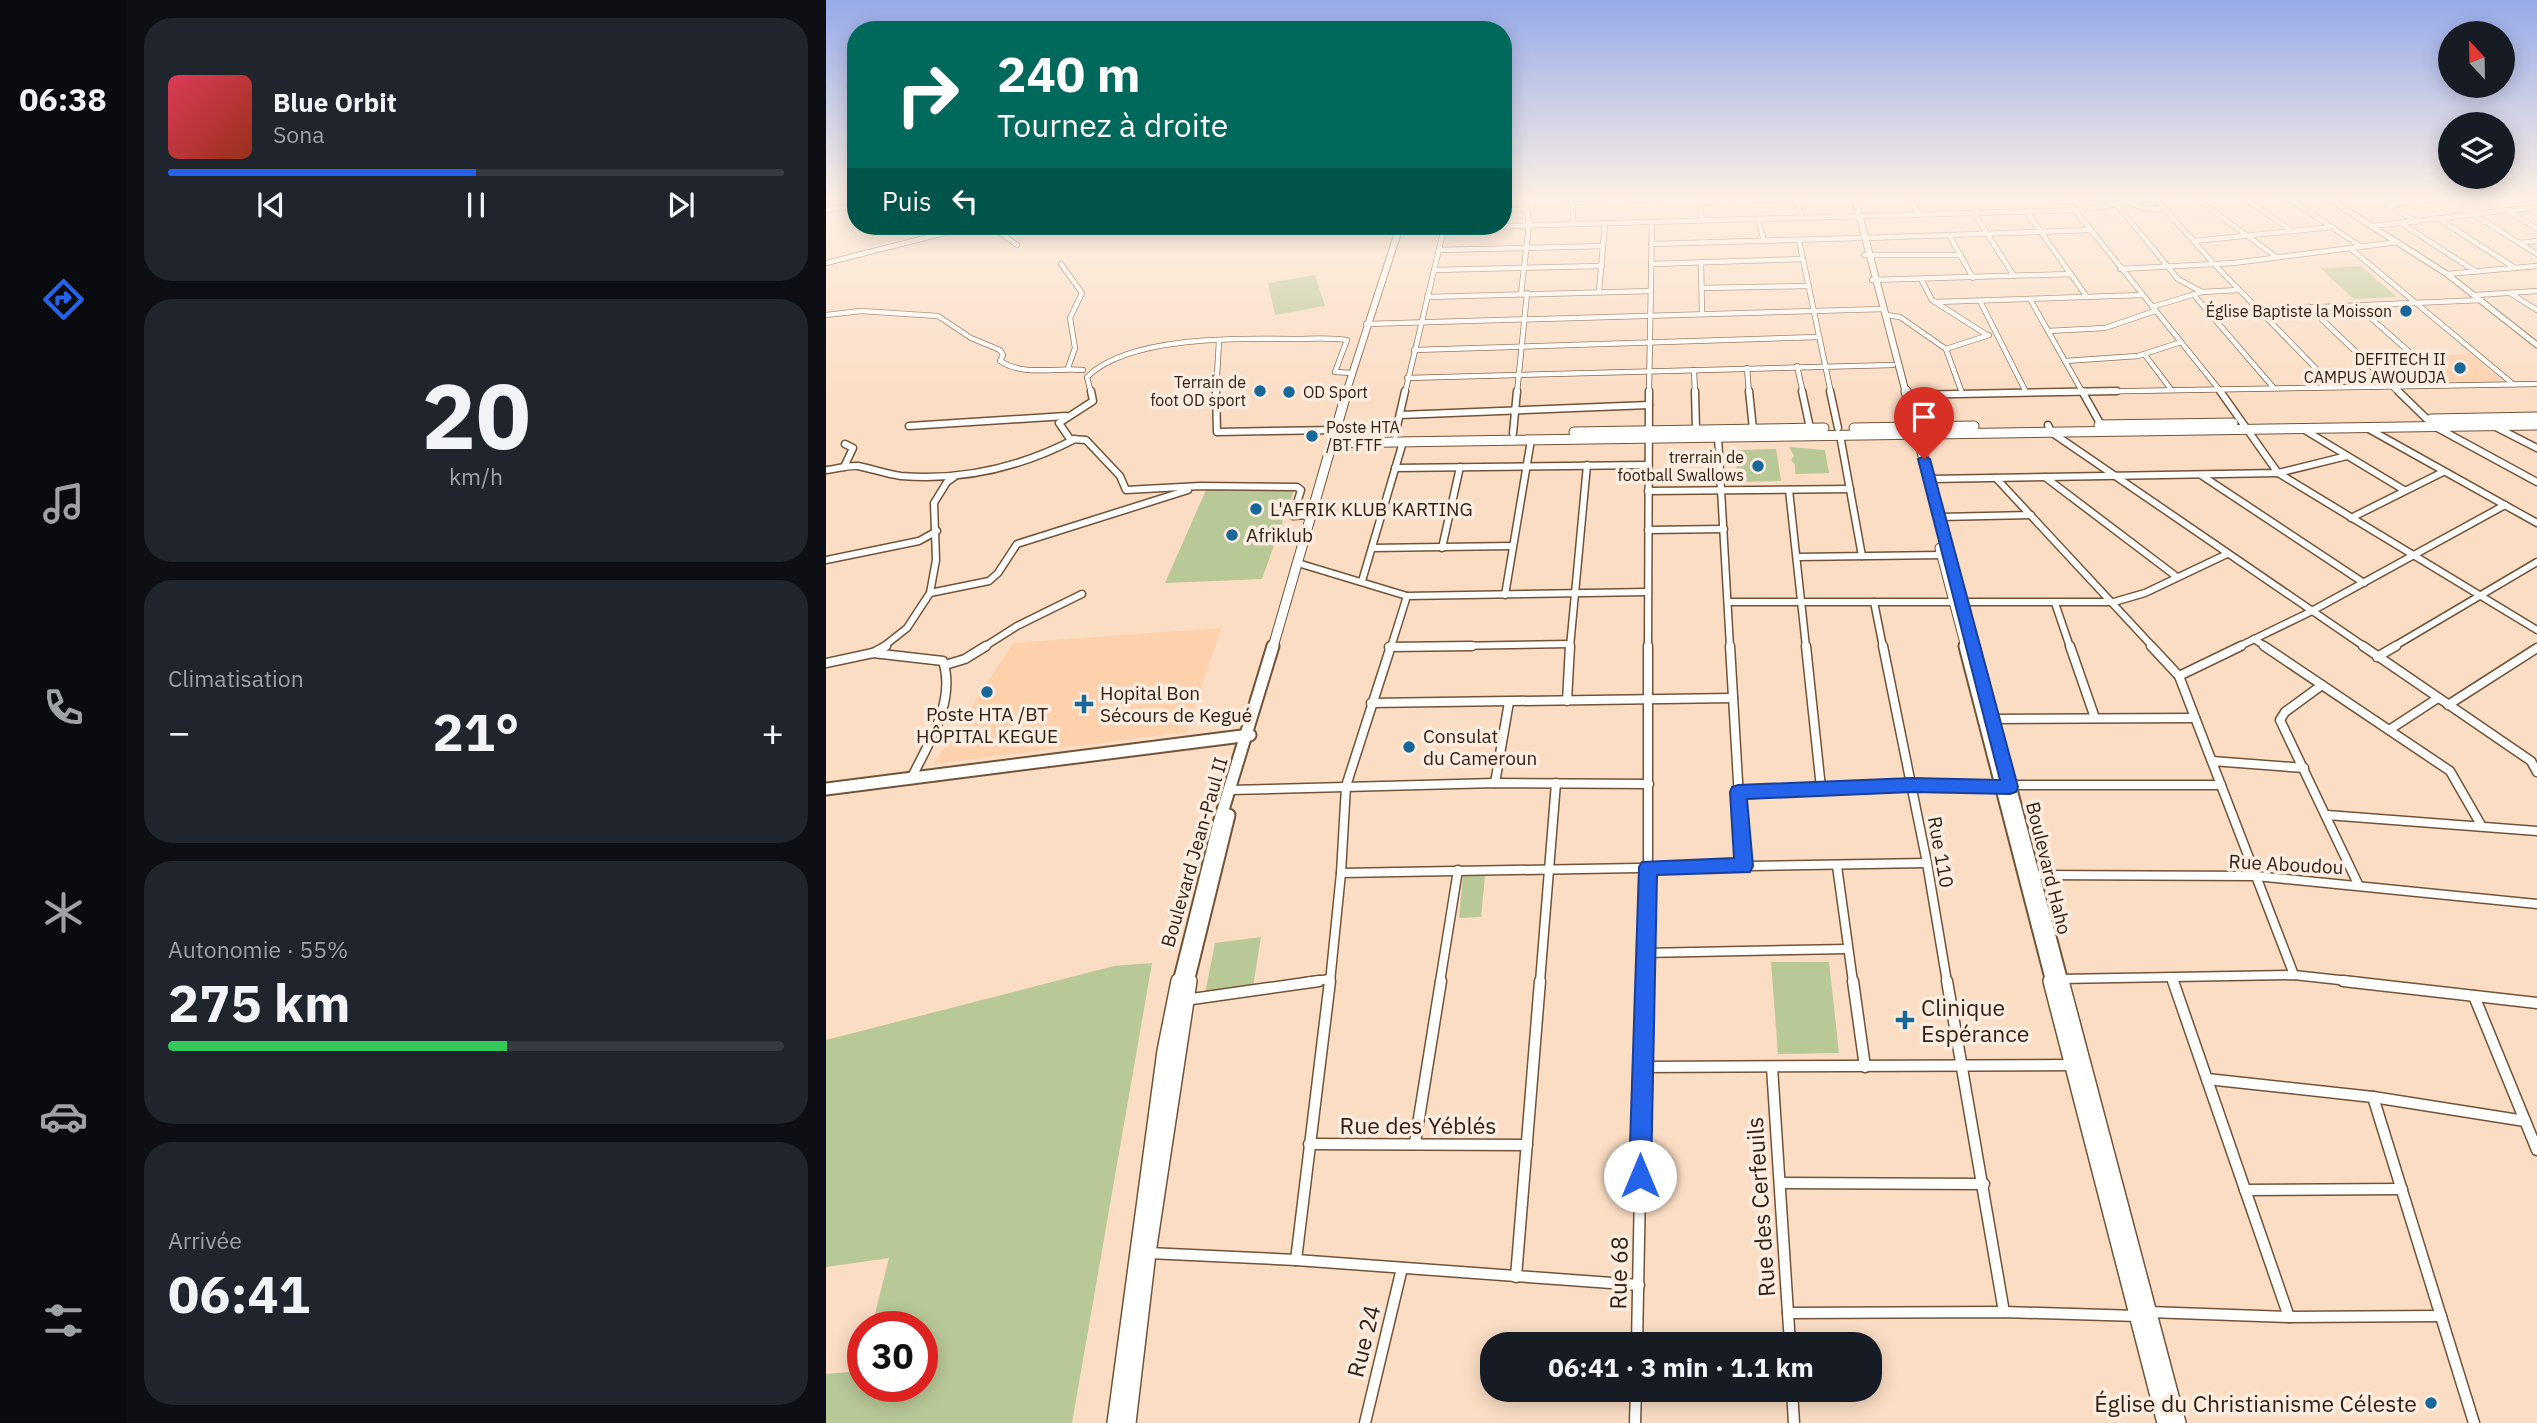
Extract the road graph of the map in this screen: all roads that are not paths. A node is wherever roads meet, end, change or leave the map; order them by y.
1 (1062, 265) edge
2 (1389, 265) edge
3 (1435, 265) edge
4 (1651, 265) edge
5 (1701, 265) edge
6 (1804, 265) edge
7 (1870, 265) edge
8 (1966, 265) edge
9 (2007, 265) edge
10 (2065, 265) edge
11 (2117, 265) edge
12 (2205, 265) edge
13 (2215, 265) edge
14 (2371, 265) edge
15 (2434, 265) edge
16 (2466, 265) edge
17 (2511, 265) edge
18 (1602, 266) joint
19 (2537, 266) edge
20 (2168, 267) junction
21 (1524, 268) junction
22 (2515, 268) junction
23 (2120, 269) junction
24 (1434, 270) junction
25 (2476, 272) junction
26 (2071, 274) junction
27 (2447, 274) junction
28 (2014, 276) junction
29 (1973, 278) junction
30 (1921, 279) junction
31 (1874, 280) junction
32 (1809, 286) junction
33 (1702, 288) junction
34 (1651, 290) junction
35 (2239, 290) junction
36 (1599, 291) junction
37 (2537, 291) edge
38 (2202, 292) junction
39 (1524, 293) junction
40 (2510, 293) junction
41 (2193, 294) junction
42 (2476, 295) junction
43 (2142, 296) junction
44 (1427, 297) junction
45 (2087, 297) junction
46 (2030, 299) junction
47 (2482, 300) junction
48 (1980, 301) junction
49 (1935, 302) junction
50 (2415, 303) junction
51 (2356, 305) junction
52 (2309, 307) junction
53 (2154, 309) junction
54 (2257, 309) junction
55 (1814, 310) junction
56 (2537, 310) edge
57 (1883, 311) junction
58 (2209, 312) junction
59 (1702, 313) junction
60 (826, 315) edge
61 (1651, 316) junction
62 (1524, 320) junction
63 (1420, 323) junction
64 (1368, 324) junction
65 (2048, 331) junction
66 (1995, 333) junction
67 (1987, 335) junction
68 (1819, 337) junction
69 (1220, 341) junction
70 (1651, 342) junction
71 (2181, 342) junction
72 (2537, 345) edge
73 (1521, 347) junction
74 (1946, 349) junction
75 (1414, 350) junction
76 (2145, 355) junction
77 (2065, 360) junction
78 (1826, 365) junction
79 (1893, 365) junction
80 (1797, 366) junction
81 (1068, 368) junction
82 (1747, 368) junction
83 (1083, 370) dead end
84 (1694, 370) junction
85 (1650, 371) junction
86 (1352, 373) junction
87 (1517, 375) junction
88 (1408, 378) junction
89 (2514, 384) junction
90 (2537, 384) edge
91 (2447, 386) junction
92 (2273, 387) junction
93 (2334, 387) junction
94 (2390, 387) junction
95 (2170, 388) junction
96 (2218, 388) junction
97 (2082, 390) junction
98 (2026, 392) junction
99 (1962, 393) junction
100 (1907, 394) junction
101 (1649, 405) junction
102 (1515, 411) junction
103 (1400, 415) junction
104 (1067, 416) junction
105 (2537, 418) edge
106 (2425, 419) junction
107 (2101, 425) junction
108 (2537, 425) edge
109 (909, 426) dead end
110 (2246, 426) junction
111 (2434, 426) junction
112 (2493, 426) junction
113 (2366, 427) junction
114 (1810, 428) junction
115 (2302, 428) junction
116 (1753, 429) junction
117 (2050, 429) junction
118 (1696, 430) junction
119 (1913, 431) junction
120 (1839, 432) junction
121 (1513, 433) junction
122 (1395, 435) junction
123 (1649, 435) junction
124 (1335, 436) junction
125 (1718, 437) junction
126 (1075, 439) junction
127 (1531, 440) junction
128 (1403, 442) junction
129 (845, 444) dead end
130 (2537, 448) edge
131 (2347, 456) junction
132 (1648, 465) junction
133 (1526, 466) junction
134 (1587, 466) junction
135 (844, 467) junction
136 (1460, 467) junction
137 (1395, 468) junction
138 (826, 470) edge
139 (2443, 471) junction
140 (2278, 473) junction
141 (2200, 474) junction
142 (2114, 476) junction
143 (954, 477) junction
144 (2044, 477) junction
145 (1996, 478) junction
146 (1930, 479) junction
147 (2537, 482) edge
148 (1200, 486) junction
149 (1850, 489) junction
150 (1131, 490) junction
151 (1720, 490) junction
152 (1789, 490) junction
153 (2404, 490) junction
154 (1648, 491) junction
155 (1134, 505) junction
156 (2505, 505) junction
157 (2031, 514) junction
158 (1310, 515) junction
159 (1940, 517) junction
160 (2351, 518) junction
161 (2537, 523) edge
162 (1724, 529) junction
163 (1648, 530) junction
164 (937, 531) junction
165 (1512, 546) junction
166 (1372, 548) junction
167 (1442, 548) junction
168 (2227, 554) junction
169 (1942, 555) junction
170 (1862, 556) junction
171 (2414, 556) junction
172 (1797, 557) junction
173 (826, 560) edge
174 (2537, 562) edge
175 (1301, 564) junction
176 (2177, 576) junction
177 (1363, 581) junction
178 (2364, 583) junction
179 (1648, 592) junction
180 (930, 593) junction
181 (1575, 593) junction
182 (1082, 594) dead end
183 (1505, 595) junction
184 (2480, 595) junction
185 (1407, 596) junction
186 (1729, 602) junction
187 (1874, 602) junction
188 (1958, 602) junction
189 (2114, 602) junction
190 (1802, 603) junction
191 (2055, 603) junction
192 (2310, 612) junction
193 (2537, 629) edge
194 (2254, 639) junction
195 (893, 643) junction
196 (1570, 644) junction
197 (1389, 647) junction
198 (2537, 648) edge
199 (873, 653) junction
200 (894, 654) junction
201 (2377, 657) junction
202 (826, 663) edge
203 (945, 665) junction
204 (2179, 676) junction
205 (2322, 685) junction
206 (1733, 698) junction
207 (2438, 698) junction
208 (1647, 700) junction
209 (1567, 701) junction
210 (1509, 702) junction
211 (1371, 703) junction
212 (2448, 705) junction
213 (2095, 718) junction
214 (2195, 718) junction
215 (1993, 719) junction
216 (2389, 730) junction
217 (1250, 735) junction
218 (2534, 759) edge
219 (2212, 761) junction
220 (2304, 768) junction
221 (2537, 772) edge
222 (912, 778) junction
223 (1495, 783) junction
224 (1556, 783) junction
225 (1648, 784) junction
226 (1912, 785) junction
227 (2221, 785) junction
228 (1346, 786) junction
229 (2005, 787) junction
230 (1821, 788) junction
231 (826, 789) edge
232 (1233, 790) junction
233 (1738, 792) junction
234 (2327, 816) junction
235 (2482, 825) junction
236 (2537, 831) edge
237 (1927, 863) junction
238 (1744, 866) junction
239 (1836, 866) junction
240 (1648, 867) junction
241 (1549, 868) junction
242 (1458, 870) junction
243 (1341, 873) junction
244 (2032, 875) junction
245 (2256, 876) junction
246 (2358, 884) junction
247 (2537, 904) edge
248 (1848, 949) junction
249 (1644, 953) junction
250 (2294, 975) junction
251 (2172, 978) junction
252 (1330, 979) junction
253 (2060, 979) junction
254 (2474, 996) junction
255 (1184, 1000) junction
256 (2537, 1003) edge
257 (2078, 1065) junction
258 (1641, 1067) junction
259 (1772, 1067) junction
260 (1865, 1067) junction
261 (1963, 1067) junction
262 (2207, 1079) junction
263 (2373, 1097) junction
264 (2525, 1121) junction
265 (1415, 1143) junction
266 (1308, 1144) junction
267 (1527, 1145) junction
268 (2537, 1150) edge
269 (1781, 1183) junction
270 (1984, 1184) junction
271 (2402, 1189) junction
272 (2245, 1190) junction
273 (1148, 1253) junction
274 (1296, 1260) junction
275 (1402, 1268) junction
276 (1516, 1277) junction
277 (1639, 1285) junction
278 (2004, 1312) junction
279 (1788, 1313) junction
280 (2144, 1314) junction
281 (2441, 1316) junction
282 (2289, 1317) junction
283 (1637, 1332) edge
284 (1789, 1332) edge
285 (1636, 1402) edge
286 (1793, 1402) edge
287 (1115, 1423) edge
288 (1128, 1423) edge
289 (1365, 1423) edge
290 (1635, 1423) edge
291 (1794, 1423) edge
292 (2165, 1423) edge
293 (2179, 1423) edge
294 (2474, 1423) edge

1 - 81 street
2 - 64 main road, Boulevard Jean-Paul II
3 - 24 street
4 - 34 street, Rue 68
5 - 33 street
6 - 32 street
7 - 31 main road, Boulevard Haho
8 - 29 street
9 - 28 street
10 - 26 street
11 - 23 street
12 - 20 street
13 - 35 street
14 - 50 street
15 - 27 street
16 - 25 street
17 - 22 street
18 - 21 street
18 - 36 street
19 - 22 street
20 - 23 street
20 - 38 street
21 - 24 street
21 - 39 street
22 - 25 street
23 - 43 street
24 - 44 street
25 - 27 street
26 - 28 street
26 - 45 street
27 - 42 street
28 - 29 street
29 - 30 street
30 - 31 street
30 - 49 street
31 - 57 main road, Boulevard Haho
32 - 33 street
32 - 55 street
33 - 59 street
34 - 36 street
34 - 61 street, Rue 68
35 - 38 street
35 - 54 street
36 - 39 street
37 - 40 street
38 - 41 street
39 - 44 street
39 - 62 street
40 - 42 street
40 - 56 street
41 - 53 street
41 - 58 street
42 - 47 street
43 - 45 street
43 - 53 street
44 - 63 street
45 - 46 street
46 - 48 street
46 - 65 street
47 - 50 street
47 - 72 street
48 - 49 street
48 - 66 street
49 - 67 street
50 - 51 street
50 - 89 street
51 - 52 street
51 - 91 street
52 - 54 street
52 - 94 street
53 - 65 street
53 - 71 street
54 - 58 street
54 - 93 street
55 - 57 street
55 - 59 street
55 - 68 street
57 - 74 street
57 - 79 main road, Boulevard Haho
57 - 100 main road, Boulevard Haho
58 - 92 street
59 - 61 street
60 - 81 street
61 - 62 street
61 - 70 street, Rue 68
62 - 63 street
62 - 73 street
63 - 64 street
63 - 75 street
64 - 86 main road, Boulevard Jean-Paul II
64 - 124 main road, Boulevard Jean-Paul II
65 - 77 street
66 - 67 street
66 - 98 street
67 - 74 street
68 - 70 street
68 - 78 street
69 - 86 street
69 - 104 street
69 - 124 street
70 - 73 street
70 - 85 street, Rue 68
71 - 76 street
71 - 96 street
73 - 75 street
73 - 87 street
74 - 99 street
75 - 88 street
76 - 77 street
76 - 95 street
77 - 97 street
78 - 79 street
78 - 80 street
78 - 120 street
79 - 119 main road, Boulevard Haho
80 - 82 street
80 - 114 street
81 - 83 street
82 - 84 street
82 - 116 street
84 - 85 street
84 - 118 street
85 - 87 street
85 - 101 street, Rue 68
86 - 124 main road, Boulevard Jean-Paul II
87 - 88 street
87 - 102 street
88 - 103 street
89 - 90 street
89 - 91 street
91 - 94 street
92 - 93 street
92 - 96 street
93 - 94 street
94 - 106 street
95 - 96 street
95 - 97 street
96 - 110 street
97 - 98 street
97 - 107 street
98 - 99 street
99 - 100 street
100 - 119 main road, Boulevard Haho
101 - 102 street
101 - 123 street, Rue 68
102 - 103 street
102 - 121 street
103 - 122 street
104 - 109 street
104 - 126 street
105 - 106 main road
106 - 110 main road
106 - 111 street
107 - 110 main road
107 - 117 main road
108 - 112 main road
110 - 115 main road
110 - 117 main road
110 - 140 street
111 - 112 main road
111 - 113 main road
111 - 147 street
112 - 130 street
113 - 115 main road
113 - 139 street
114 - 116 main road
114 - 120 main road
115 - 131 street
116 - 118 main road
117 - 119 main road
117 - 142 street
118 - 123 main road
119 - 120 main road
119 - 146 main road, Boulevard Haho
119 - 169 main road, Boulevard Haho
120 - 125 main road
120 - 149 street
121 - 122 main road
121 - 123 main road
122 - 124 main road
123 - 125 main road
123 - 127 main road
123 - 132 street, Rue 68
124 - 128 main road
124 - 158 main road, Boulevard Jean-Paul II
124 - 175 main road, Boulevard Jean-Paul II
125 - 151 street
126 - 143 street
126 - 150 street
127 - 128 main road
127 - 133 street
128 - 137 street
129 - 135 street
131 - 140 street
131 - 153 street
132 - 134 street
132 - 154 street, Rue 68
133 - 134 street
133 - 136 street
133 - 165 street
134 - 181 street
135 - 138 street
135 - 143 street
136 - 137 street
136 - 167 street
137 - 166 street
139 - 153 street
139 - 156 street
140 - 141 street
140 - 160 street
141 - 142 street
141 - 178 street
142 - 144 street
142 - 168 street
143 - 164 street
144 - 145 street
144 - 176 street
145 - 146 street
145 - 157 street
146 - 159 main road, Boulevard Haho
148 - 150 street
148 - 155 street
148 - 158 street
149 - 152 street
149 - 170 street
150 - 155 street
151 - 152 street
151 - 154 street
151 - 162 street
152 - 172 street
153 - 160 street
154 - 163 street, Rue 68
155 - 180 street
156 - 161 street
156 - 171 street
157 - 159 street
157 - 189 street
158 - 217 main road, Boulevard Jean-Paul II
159 - 188 main road, Boulevard Haho
160 - 171 street
162 - 163 street
162 - 186 street
163 - 179 street, Rue 68
164 - 173 street
164 - 180 street
165 - 167 street
165 - 183 street
166 - 167 street
166 - 177 street
168 - 176 street
168 - 192 street
169 - 170 street
169 - 188 main road, Boulevard Haho
170 - 172 street
171 - 178 street
171 - 184 street
172 - 190 street
174 - 184 street
175 - 177 street
175 - 217 main road, Boulevard Jean-Paul II
176 - 189 street
177 - 185 street
178 - 192 street
179 - 181 street
179 - 208 street, Rue 68
180 - 195 street
181 - 183 street
181 - 196 street
182 - 203 street
183 - 185 street
184 - 193 street
184 - 201 street
185 - 197 street
186 - 190 street
186 - 206 street
187 - 188 street
187 - 190 street
187 - 226 street, Rue 110
188 - 191 street
188 - 215 main road, Boulevard Haho
188 - 229 main road, Boulevard Haho
189 - 191 street
189 - 204 street
190 - 230 street
191 - 213 street
192 - 194 street
192 - 201 street
194 - 204 street
194 - 205 street
195 - 199 street
195 - 200 street
196 - 197 street
196 - 209 street
197 - 211 street
198 - 212 street
199 - 200 street
199 - 202 street
200 - 203 street
201 - 207 street
203 - 222 street
204 - 214 street
205 - 216 street
205 - 220 street
206 - 208 street
206 - 233 street
207 - 212 street
207 - 216 street
208 - 209 street
208 - 225 street, Rue 68
209 - 210 street
210 - 211 street
210 - 223 street
211 - 228 street
212 - 218 street
213 - 214 street
213 - 215 street
214 - 219 street
215 - 229 main road, Boulevard Haho
216 - 235 street
217 - 222 main road
217 - 232 main road, Boulevard Jean-Paul II
218 - 221 street
219 - 220 street
219 - 227 street
220 - 234 street
222 - 231 main road
223 - 224 street
223 - 228 street
224 - 225 street
224 - 241 street
225 - 240 street, Rue 68
226 - 229 street
226 - 230 street
226 - 237 street, Rue 110
227 - 229 street
227 - 245 street
228 - 232 street
228 - 243 street
229 - 244 main road, Boulevard Haho
229 - 257 main road, Boulevard Haho
230 - 233 street
232 - 255 main road, Boulevard Jean-Paul II
232 - 287 main road, Boulevard Jean-Paul II
233 - 238 street
234 - 235 street
234 - 246 street
235 - 236 street
237 - 239 street
237 - 261 street, Rue 110
238 - 239 street
238 - 240 street
239 - 248 street
240 - 241 street
240 - 249 street, Rue 68
241 - 242 street
241 - 267 street
242 - 243 street
242 - 265 street
243 - 252 street
244 - 245 street, Rue Aboudou
244 - 253 main road, Boulevard Haho
245 - 246 street, Rue Aboudou
245 - 250 street
246 - 247 street, Rue Aboudou
248 - 249 street
248 - 260 street
249 - 258 street, Rue 68
250 - 251 street
250 - 254 street
251 - 253 street
251 - 262 street
252 - 255 street
252 - 266 street
253 - 257 main road, Boulevard Haho
254 - 256 street
254 - 264 street
255 - 273 main road, Boulevard Jean-Paul II
257 - 261 street
257 - 280 main road, Boulevard Haho
258 - 259 street
258 - 277 street, Rue 68
259 - 260 street
259 - 269 street, Rue des Cerfeuils
260 - 261 street
261 - 270 street, Rue 110
262 - 263 street
262 - 272 street
263 - 264 street
263 - 271 street
264 - 268 street
265 - 266 street, Rue des Yéblés
265 - 267 street, Rue des Yéblés
266 - 274 street
267 - 276 street
269 - 270 street
269 - 279 street, Rue des Cerfeuils
270 - 278 street, Rue 110
271 - 272 street
271 - 281 street
272 - 282 street
273 - 274 street
273 - 288 main road, Boulevard Jean-Paul II
274 - 275 street
275 - 276 street
275 - 289 street, Rue 24
276 - 277 street
277 - 283 street, Rue 68
278 - 279 street
278 - 280 street
279 - 284 street, Rue des Cerfeuils
280 - 282 street
280 - 292 main road, Boulevard Haho
280 - 293 main road, Boulevard Haho
281 - 282 street
281 - 294 street
285 - 290 street
286 - 291 street

